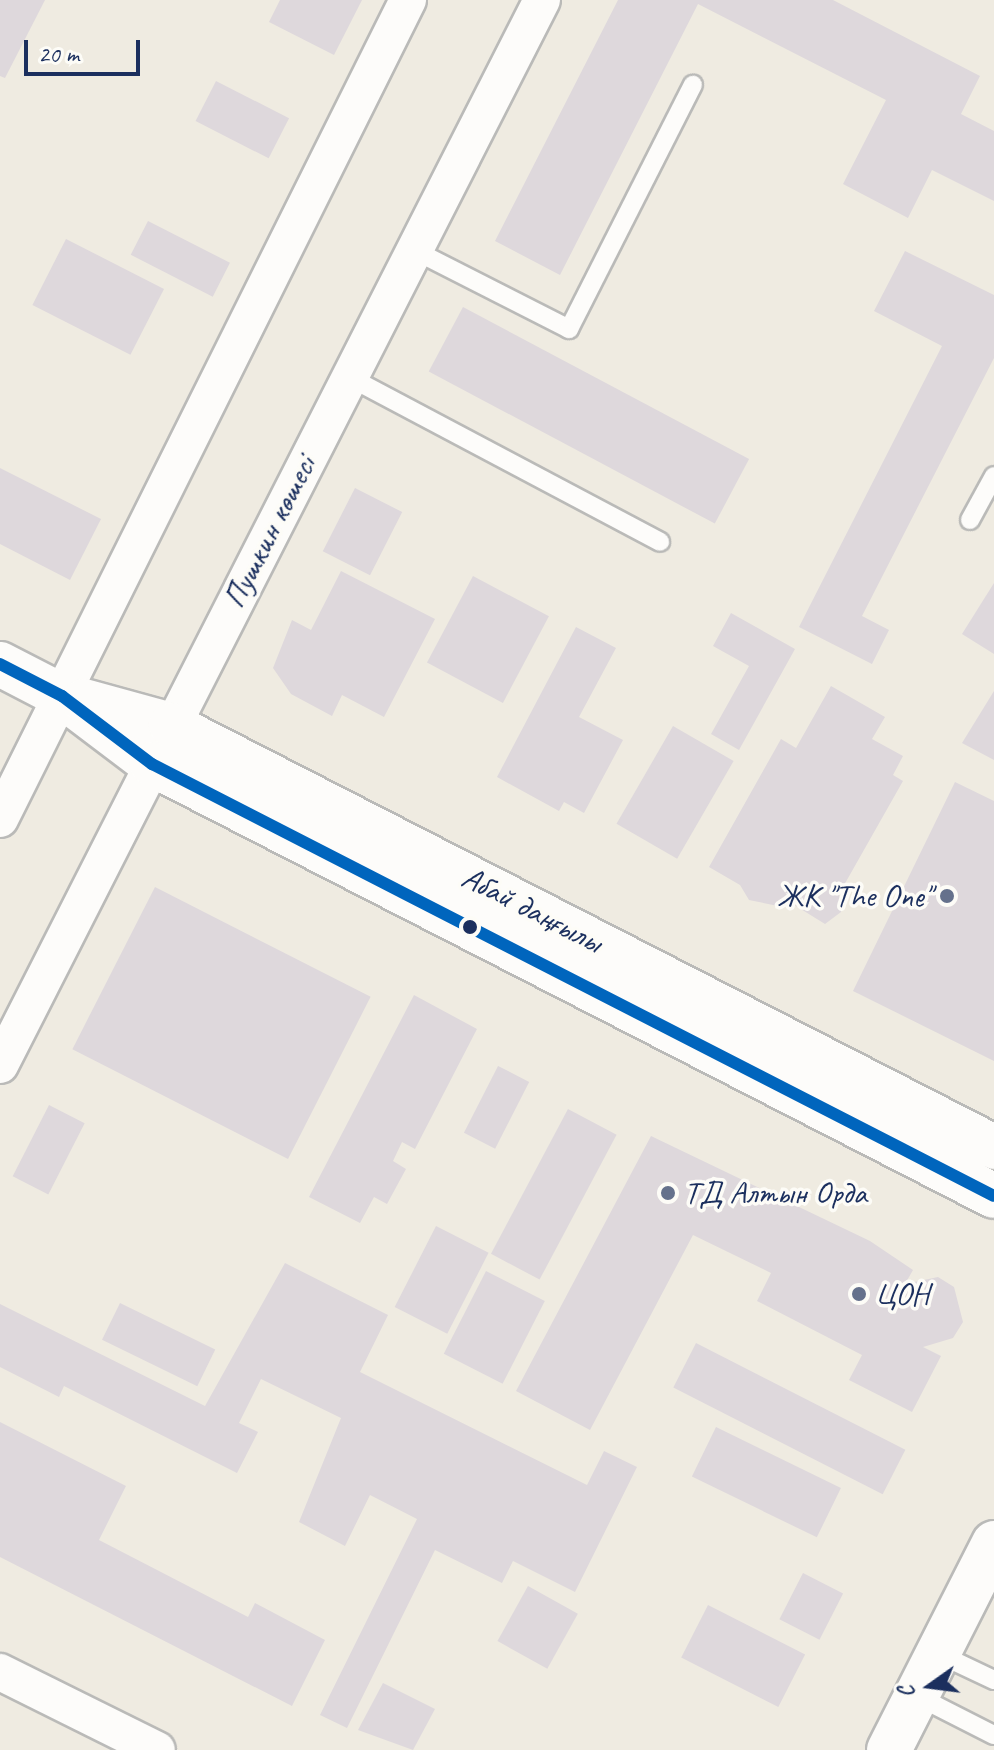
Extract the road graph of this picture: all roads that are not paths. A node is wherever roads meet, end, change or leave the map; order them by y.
1 (408, 0) edge
2 (540, 1) edge
3 (693, 85) dead end
4 (414, 250) junction
5 (349, 377) junction
6 (994, 476) edge
7 (970, 520) dead end
8 (660, 542) dead end
9 (0, 664) edge
10 (62, 696) junction
11 (171, 725) junction
12 (152, 764) junction
13 (0, 819) edge
14 (0, 1065) edge
15 (994, 1147) edge
16 (994, 1196) edge
17 (994, 1543) edge
18 (939, 1654) junction
19 (0, 1672) edge
20 (994, 1680) edge
21 (917, 1696) junction
22 (994, 1735) edge
23 (157, 1750) edge
24 (889, 1750) edge

1 - 10 street
2 - 4 street, Пушкин көшесі
3 - 4 lane
4 - 5 street, Пушкин көшесі
5 - 8 lane
5 - 11 street, Пушкин көшесі
6 - 7 lane
9 - 10 main road, Абай даңғылы
10 - 11 main road, Абай даңғылы
10 - 12 main road, Абай даңғылы
10 - 13 street
11 - 12 street, Пушкин көшесі
11 - 15 main road, Абай даңғылы
12 - 14 street, Пушкин көшесі
12 - 16 main road, Абай даңғылы
17 - 18 main road
18 - 20 lane
18 - 21 main road
19 - 23 street
21 - 22 lane
21 - 24 main road

